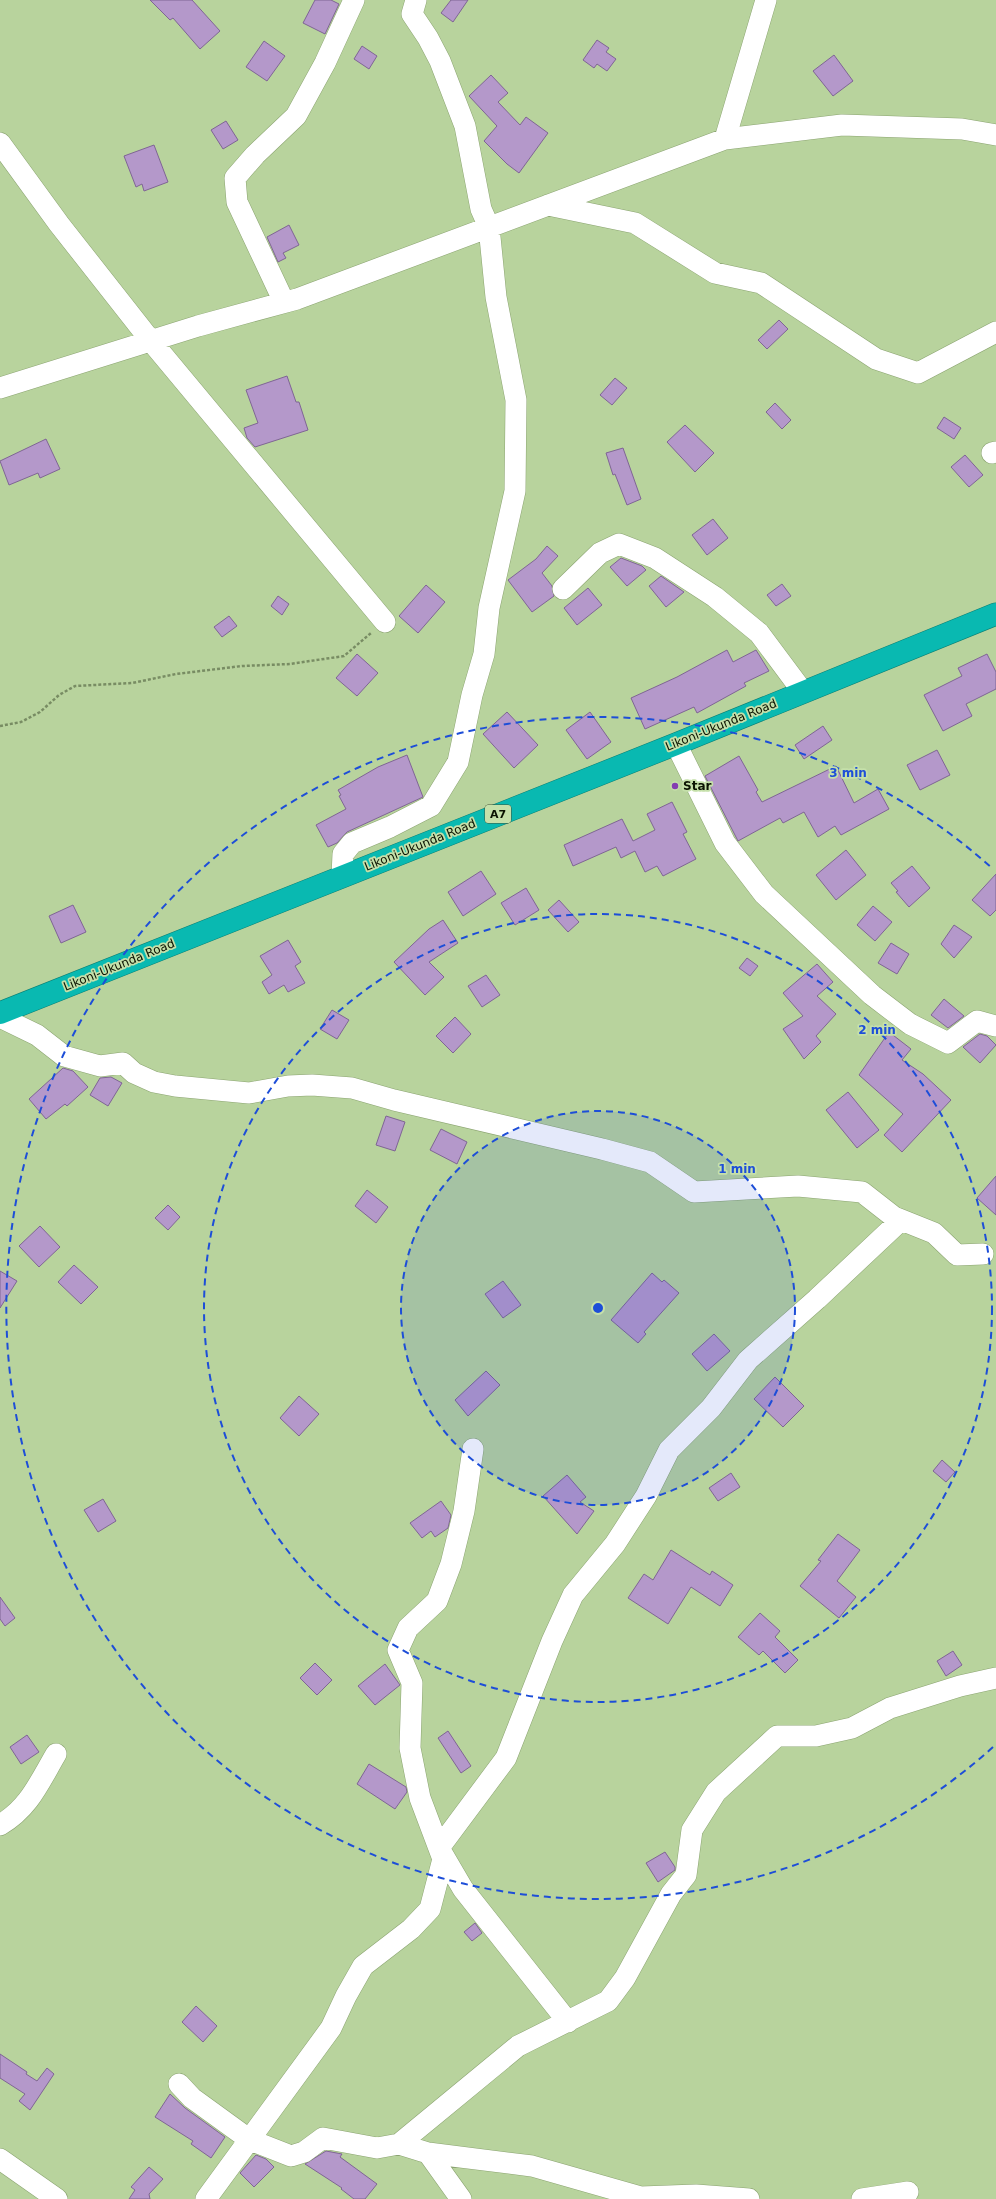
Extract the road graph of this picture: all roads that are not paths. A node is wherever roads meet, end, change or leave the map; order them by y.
1 (354, 0) edge
2 (416, 0) edge
3 (766, 0) edge
4 (996, 135) edge
5 (725, 139) junction
6 (0, 143) edge
7 (548, 206) junction
8 (489, 227) junction
9 (284, 302) junction
10 (996, 332) edge
11 (152, 340) junction
12 (0, 388) edge
13 (563, 589) dead end
14 (996, 614) edge
15 (385, 622) road end
16 (803, 692) junction
17 (676, 744) junction
18 (342, 876) junction
19 (0, 1013) edge
20 (0, 1018) edge
21 (996, 1026) edge
22 (901, 1220) junction
23 (983, 1254) dead end
24 (473, 1449) dead end
25 (996, 1678) edge
26 (56, 1754) dead end
27 (0, 1825) edge
28 (439, 1848) junction
29 (568, 2022) junction
30 (179, 2084) dead end
31 (250, 2140) junction
32 (399, 2144) junction
33 (428, 2153) junction
34 (0, 2159) edge
35 (908, 2192) dead end
36 (57, 2199) edge
37 (206, 2199) edge
38 (461, 2199) edge
39 (749, 2199) edge
40 (862, 2199) edge

1 - 9 street
2 - 8 street
3 - 5 street
4 - 5 street
5 - 7 street
6 - 11 street
7 - 8 street
7 - 10 street
8 - 9 street
8 - 18 street
9 - 11 street
11 - 12 street
11 - 15 street
13 - 16 street
14 - 16 highway, Likoni-Ukunda Road / A7
16 - 17 highway, Likoni-Ukunda Road / A7
17 - 18 highway, Likoni-Ukunda Road / A7
17 - 21 street
18 - 19 highway, Likoni-Ukunda Road / A7
20 - 22 street
22 - 23 street
22 - 28 street
24 - 28 street
25 - 29 street
26 - 27 street
28 - 29 street
28 - 31 street
29 - 32 street
30 - 31 street
31 - 32 street
31 - 37 street
32 - 33 street
33 - 38 street
33 - 39 street
34 - 36 street
35 - 40 street

